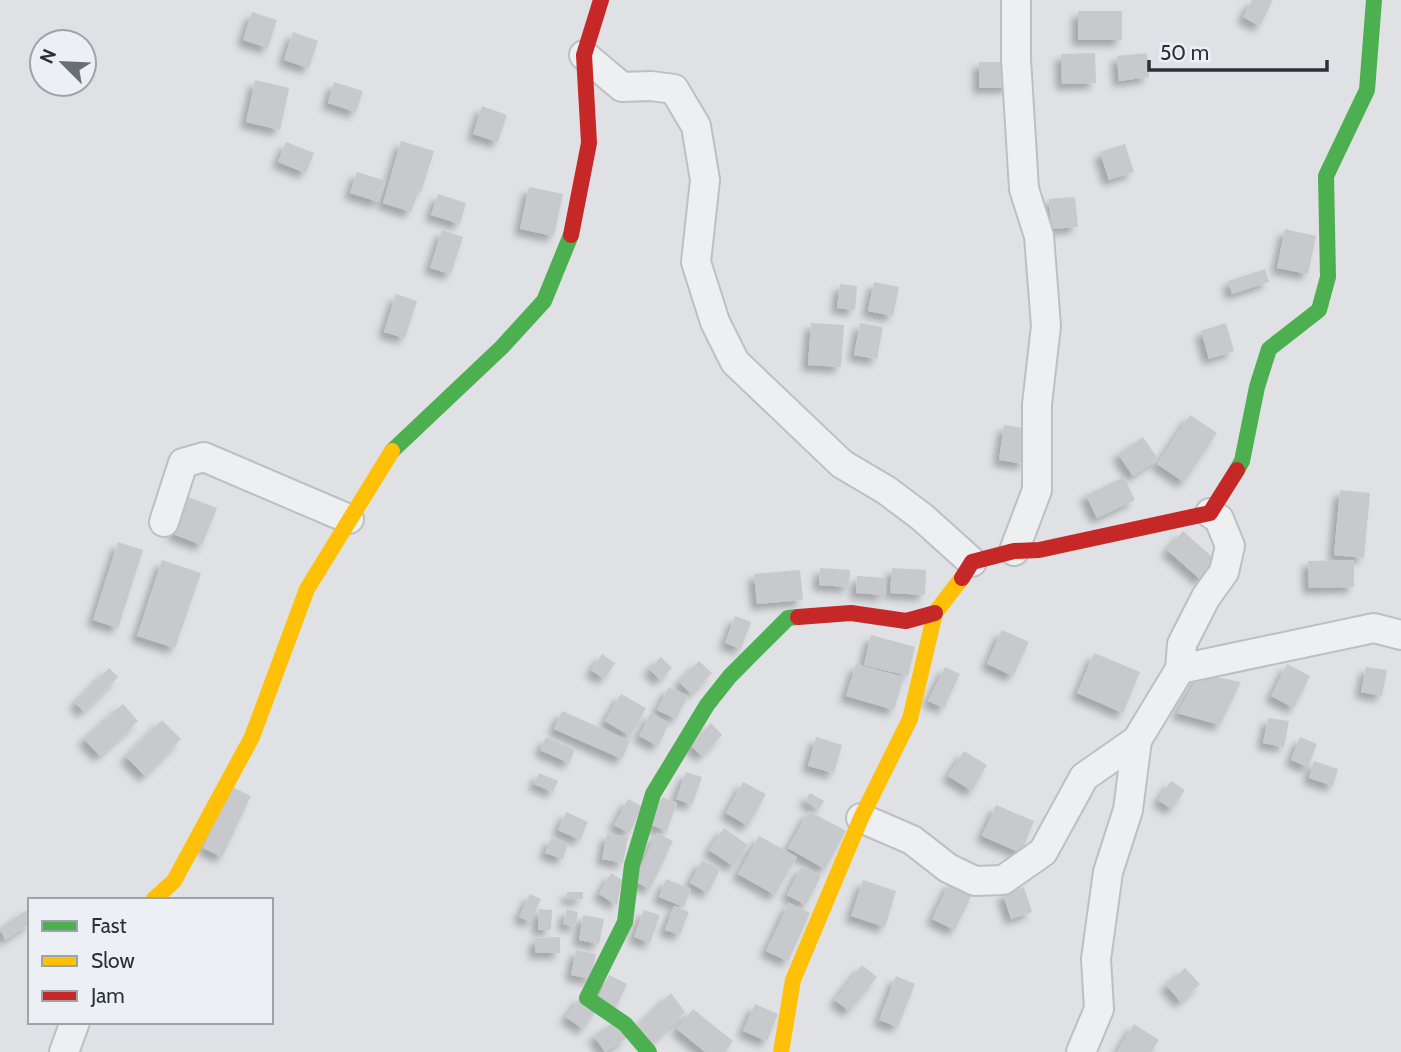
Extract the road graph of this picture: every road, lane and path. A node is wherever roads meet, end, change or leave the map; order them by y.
1 (601, 0) edge
2 (1016, 0) edge
3 (1374, 0) edge
4 (584, 55) junction
5 (1210, 513) junction
6 (349, 519) junction
7 (164, 522) dead end
8 (1014, 551) junction
9 (972, 562) junction
10 (935, 613) junction
11 (1401, 635) edge
12 (1180, 669) junction
13 (1137, 740) junction
14 (861, 818) junction
15 (155, 898) edge
16 (74, 1024) edge
17 (64, 1052) edge
18 (649, 1052) edge
19 (781, 1052) edge
20 (1081, 1052) edge

1 - 4 street
2 - 8 street
3 - 5 street
4 - 6 street
4 - 9 street
5 - 8 street
5 - 12 street
6 - 7 street
6 - 15 street
8 - 9 street
9 - 10 street
10 - 14 street
10 - 18 street
11 - 12 street
12 - 13 street
13 - 14 street
13 - 20 street
14 - 19 street
16 - 17 street

